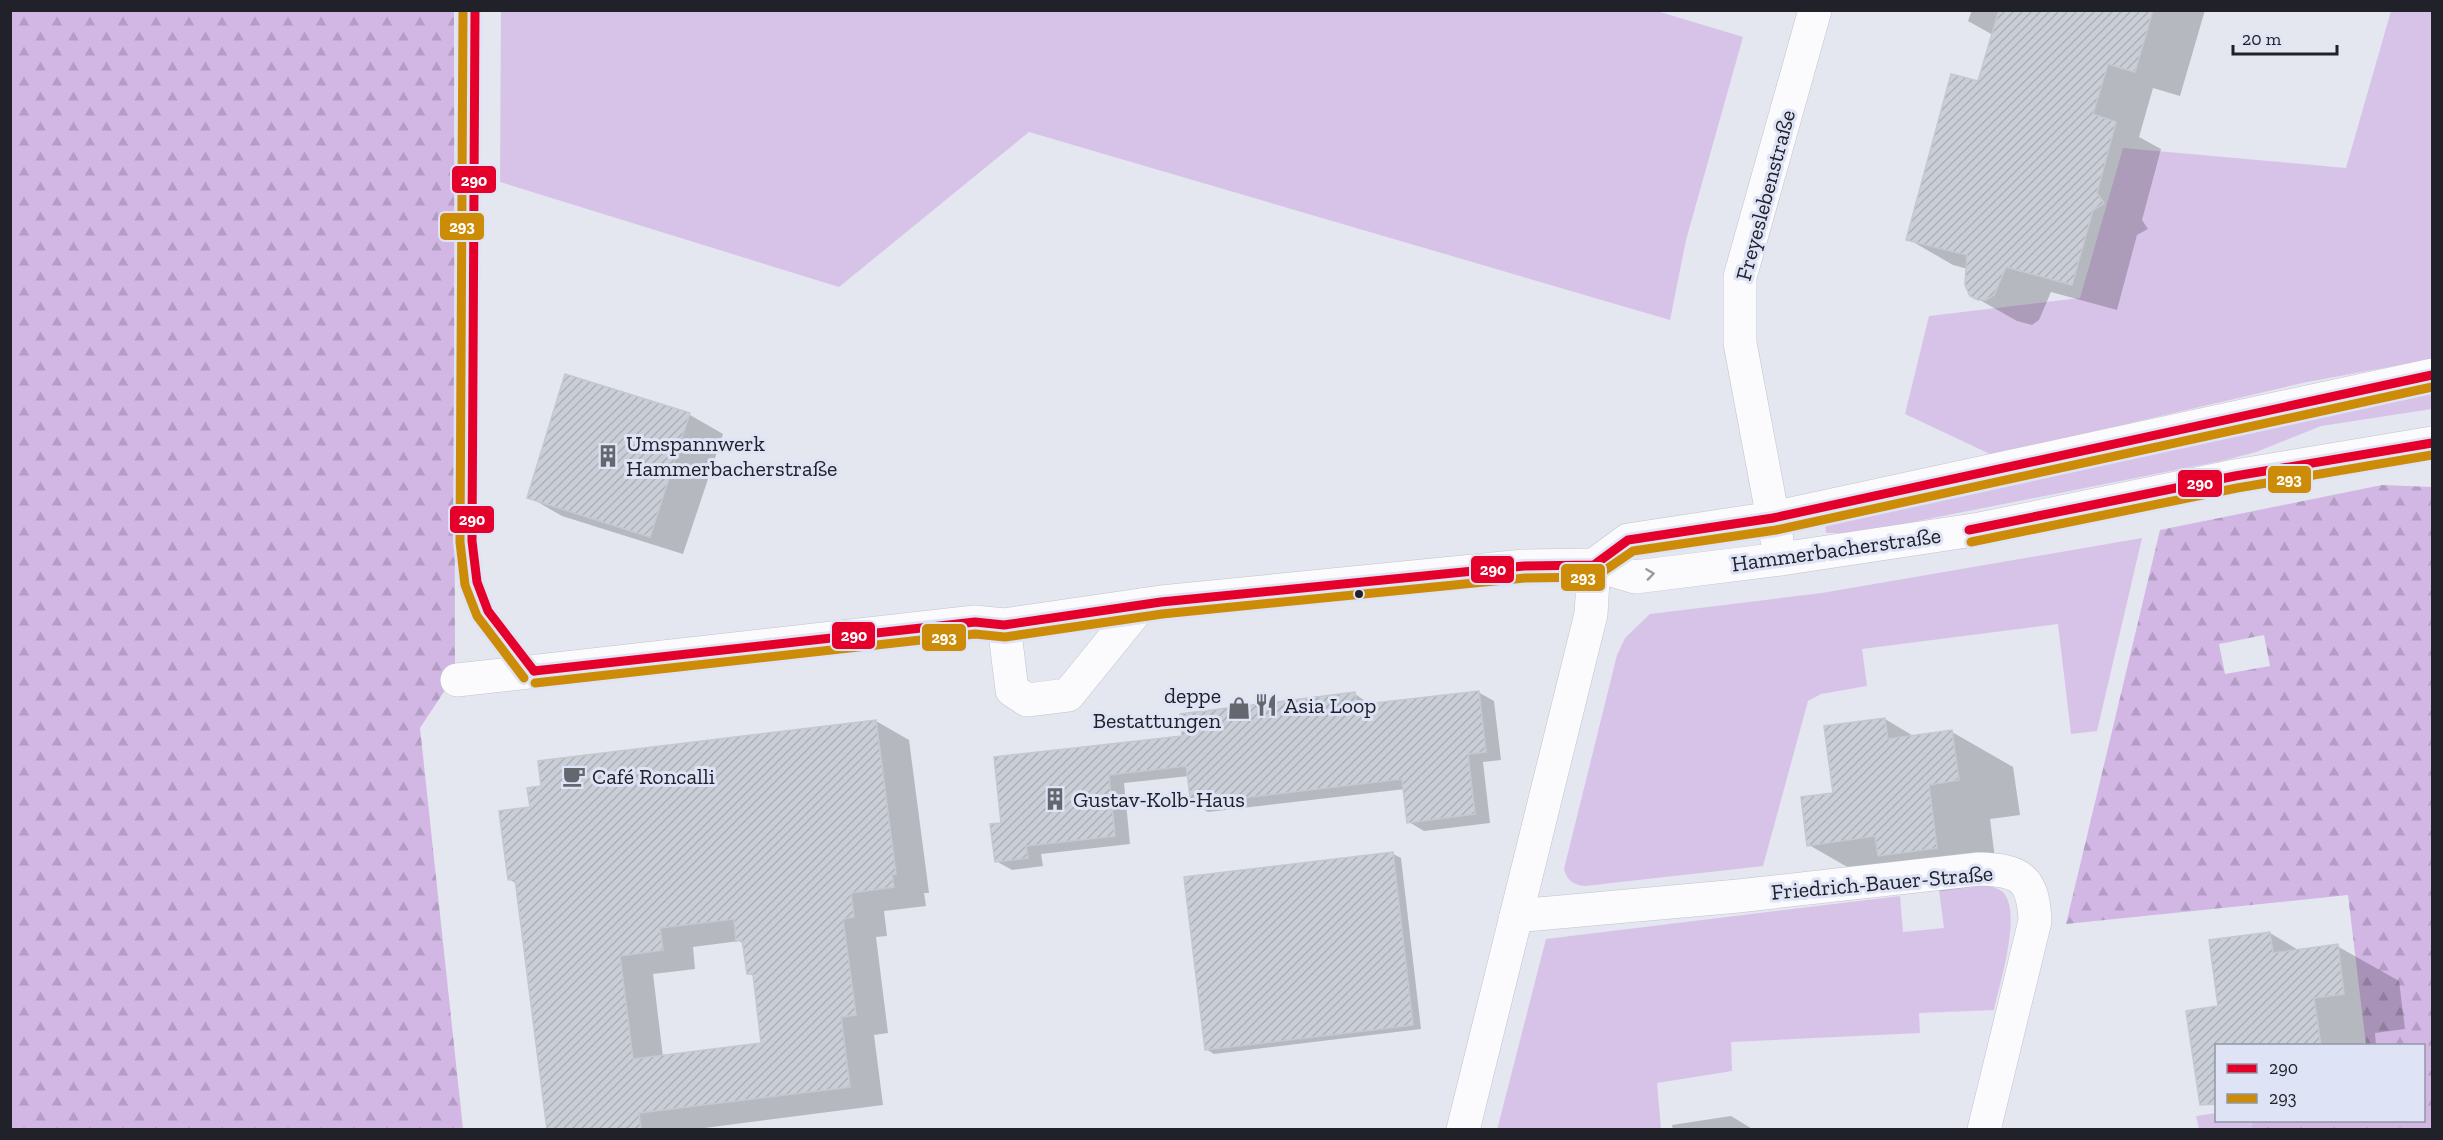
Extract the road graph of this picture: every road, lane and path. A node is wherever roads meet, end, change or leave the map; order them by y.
1 (1815, 10) edge
2 (2433, 375) edge
3 (2433, 443) edge
4 (1773, 518) junction
5 (1781, 559) junction
6 (1594, 565) junction
7 (1141, 605) junction
8 (1004, 625) junction
9 (457, 680) dead end
10 (1516, 916) junction
11 (1463, 1130) edge
12 (1984, 1130) edge

1 - 4 street, Freyeslebenstraße
2 - 4 street, Hammerbacherstraße
3 - 5 street, Hammerbacherstraße
4 - 5 street, Freyeslebenstraße
4 - 6 street, Hammerbacherstraße
6 -> 5 street, Hammerbacherstraße
6 - 7 street, Hammerbacherstraße
6 - 10 street
7 - 8 street, Hammerbacherstraße
7 - 8 street
8 - 9 street, Hammerbacherstraße
10 - 11 street
10 - 12 street, Friedrich-Bauer-Straße

